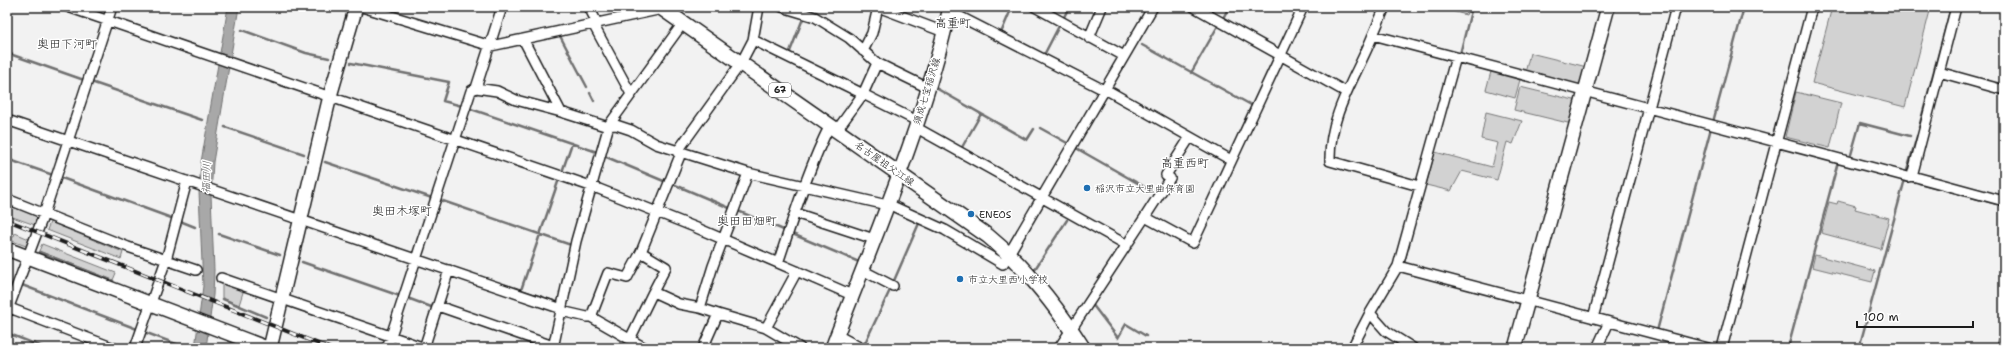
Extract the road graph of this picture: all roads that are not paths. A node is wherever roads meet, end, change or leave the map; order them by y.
1 (68, 7) edge
2 (112, 7) edge
3 (356, 7) edge
4 (362, 7) edge
5 (502, 7) edge
6 (589, 7) edge
7 (759, 7) edge
8 (782, 7) edge
9 (878, 7) edge
10 (1035, 7) edge
11 (1102, 7) edge
12 (1153, 7) edge
13 (1194, 7) edge
14 (1303, 7) edge
15 (1385, 7) edge
16 (1608, 7) edge
17 (1676, 7) edge
18 (1812, 7) edge
19 (1956, 7) edge
20 (665, 8) edge
21 (949, 9) edge
22 (108, 20) junction
23 (683, 23) junction
24 (595, 24) junction
25 (944, 32) junction
26 (1373, 35) junction
27 (1089, 38) junction
28 (523, 39) junction
29 (753, 40) junction
30 (488, 45) junction
31 (863, 51) junction
32 (1124, 56) junction
33 (1280, 56) junction
34 (1456, 57) junction
35 (741, 63) junction
36 (877, 63) junction
37 (1939, 72) junction
38 (476, 88) junction
39 (928, 88) junction
40 (1105, 89) junction
41 (2004, 90) edge
42 (1585, 91) junction
43 (1346, 92) junction
44 (630, 94) junction
45 (863, 94) junction
46 (330, 96) junction
47 (1650, 108) junction
48 (561, 112) junction
49 (7, 120) edge
50 (916, 124) junction
51 (609, 125) junction
52 (834, 128) junction
53 (1190, 137) junction
54 (455, 139) junction
55 (68, 141) junction
56 (1776, 142) junction
57 (679, 153) junction
58 (1231, 160) junction
59 (748, 173) junction
60 (900, 173) junction
61 (1912, 176) junction
62 (191, 183) junction
63 (1419, 186) junction
64 (591, 187) junction
65 (804, 187) junction
66 (1041, 198) junction
67 (7, 199) edge
68 (2004, 200) edge
69 (887, 205) junction
70 (657, 212) junction
71 (795, 213) junction
72 (44, 214) junction
73 (1145, 217) junction
74 (301, 219) junction
75 (874, 239) junction
76 (723, 240) junction
77 (1126, 245) junction
78 (7, 248) edge
79 (641, 252) junction
80 (1009, 254) junction
81 (28, 256) junction
82 (416, 259) junction
83 (166, 260) junction
84 (778, 263) junction
85 (1398, 266) junction
86 (196, 270) dead end
87 (449, 270) junction
88 (862, 270) junction
89 (797, 271) junction
90 (221, 278) dead end
91 (893, 286) dead end
92 (653, 292) junction
93 (852, 295) junction
94 (282, 299) junction
95 (1529, 300) junction
96 (151, 304) junction
97 (700, 308) junction
98 (8, 309) edge
99 (437, 309) junction
100 (562, 310) junction
101 (1370, 313) junction
102 (718, 314) junction
103 (591, 317) junction
104 (1594, 318) junction
105 (1610, 322) junction
106 (766, 328) junction
107 (1071, 330) junction
108 (837, 335) junction
109 (391, 336) junction
110 (630, 339) junction
111 (553, 347) edge
112 (114, 348) edge
113 (135, 348) edge
114 (268, 348) edge
115 (387, 348) edge
116 (425, 348) edge
117 (542, 348) edge
118 (645, 348) edge
119 (703, 348) edge
120 (800, 348) edge
121 (832, 348) edge
122 (861, 348) edge
123 (1059, 348) edge
124 (1083, 348) edge
125 (1352, 348) edge
126 (1413, 348) edge
127 (1515, 348) edge
128 (1597, 348) edge
129 (1708, 348) edge
130 (1722, 348) edge

1 - 22 street
2 - 22 street
3 - 46 street
4 - 30 street
5 - 30 street
6 - 24 street
7 - 29 street
8 - 31 street
9 - 25 street
9 - 31 street
10 - 27 street
11 - 27 street
12 - 32 street
13 - 33 street
14 - 33 street
15 - 26 street
16 - 42 street
17 - 47 street
18 - 56 street
19 - 37 street
20 - 23 main road, 名古屋祖父江線 / 67
20 - 24 street
21 - 25 street, 須成七宝稲沢線
21 - 40 street
22 - 46 street
22 - 55 street
23 - 35 main road, 名古屋祖父江線 / 67
23 - 44 street
24 - 28 street
24 - 44 street
25 - 39 street, 須成七宝稲沢線
26 - 34 street
26 - 43 street
27 - 32 street
28 - 30 street
28 - 48 street
29 - 35 street
29 - 45 street
30 - 38 street
31 - 36 street
32 - 40 street
33 - 43 street
33 - 58 street
34 - 42 street
34 - 63 street
35 - 52 main road, 名古屋祖父江線 / 67
35 - 57 street
36 - 39 street
36 - 45 street
37 - 41 street
37 - 61 street
38 - 48 street
38 - 54 street
39 - 50 street, 須成七宝稲沢線
40 - 53 street
40 - 66 street
42 - 47 street
42 - 95 street
43 - 63 street
44 - 51 street
45 - 50 street
45 - 52 street
46 - 54 street
46 - 74 street
47 - 56 street
47 - 104 street
48 - 51 street
49 - 55 street
50 - 60 street, 須成七宝稲沢線
50 - 66 street
51 - 57 street
51 - 64 street
52 - 60 main road, 名古屋祖父江線 / 67
52 - 65 street
53 - 58 street
53 - 73 street
54 - 64 street
54 - 82 street
55 - 62 street
55 - 72 street
56 - 61 street
56 - 130 street
57 - 59 street
57 - 70 street
58 - 73 street
59 - 65 street
59 - 76 street
60 - 69 street, 須成七宝稲沢線
60 - 80 main road, 名古屋祖父江線 / 67
61 - 68 street
62 - 74 street
62 - 83 street
63 - 85 street
64 - 70 street
64 - 100 street
65 - 69 street
65 - 71 street
66 - 77 street
66 - 80 street
67 - 72 street
69 - 75 street, 須成七宝稲沢線
69 - 80 street
70 - 76 street
70 - 79 street
71 - 75 street
71 - 84 street
72 - 81 street
72 - 83 street
73 - 77 street
74 - 82 street
74 - 94 street
75 - 88 street, 須成七宝稲沢線
76 - 84 street
76 - 97 street
77 - 107 street
78 - 81 street
79 - 92 street
79 - 103 street
80 - 107 main road, 名古屋祖父江線 / 67
81 - 96 street
81 - 98 street
82 - 87 street
82 - 109 street
83 - 86 street
83 - 96 street
84 - 89 street
85 - 95 street
85 - 101 street
87 - 99 street
87 - 100 street
88 - 91 street
88 - 93 street, 須成七宝稲沢線
89 - 93 street
89 - 106 street
90 - 94 street
92 - 97 street
92 - 110 street
93 - 108 street, 須成七宝稲沢線
94 - 109 street
94 - 114 street
95 - 104 street
95 - 127 street
96 - 113 street
96 - 114 street
97 - 102 street
98 - 112 street
99 - 111 street
99 - 116 street
99 - 117 street
100 - 103 street
100 - 111 street
101 - 125 street
101 - 126 street
102 - 106 street
102 - 119 street
103 - 110 street
104 - 105 street
105 - 128 street
105 - 129 street
106 - 120 street
107 - 123 street
107 - 124 main road, 名古屋祖父江線 / 67
108 - 121 street, 須成七宝稲沢線
108 - 122 street
109 - 115 street
109 - 116 street
110 - 118 street

